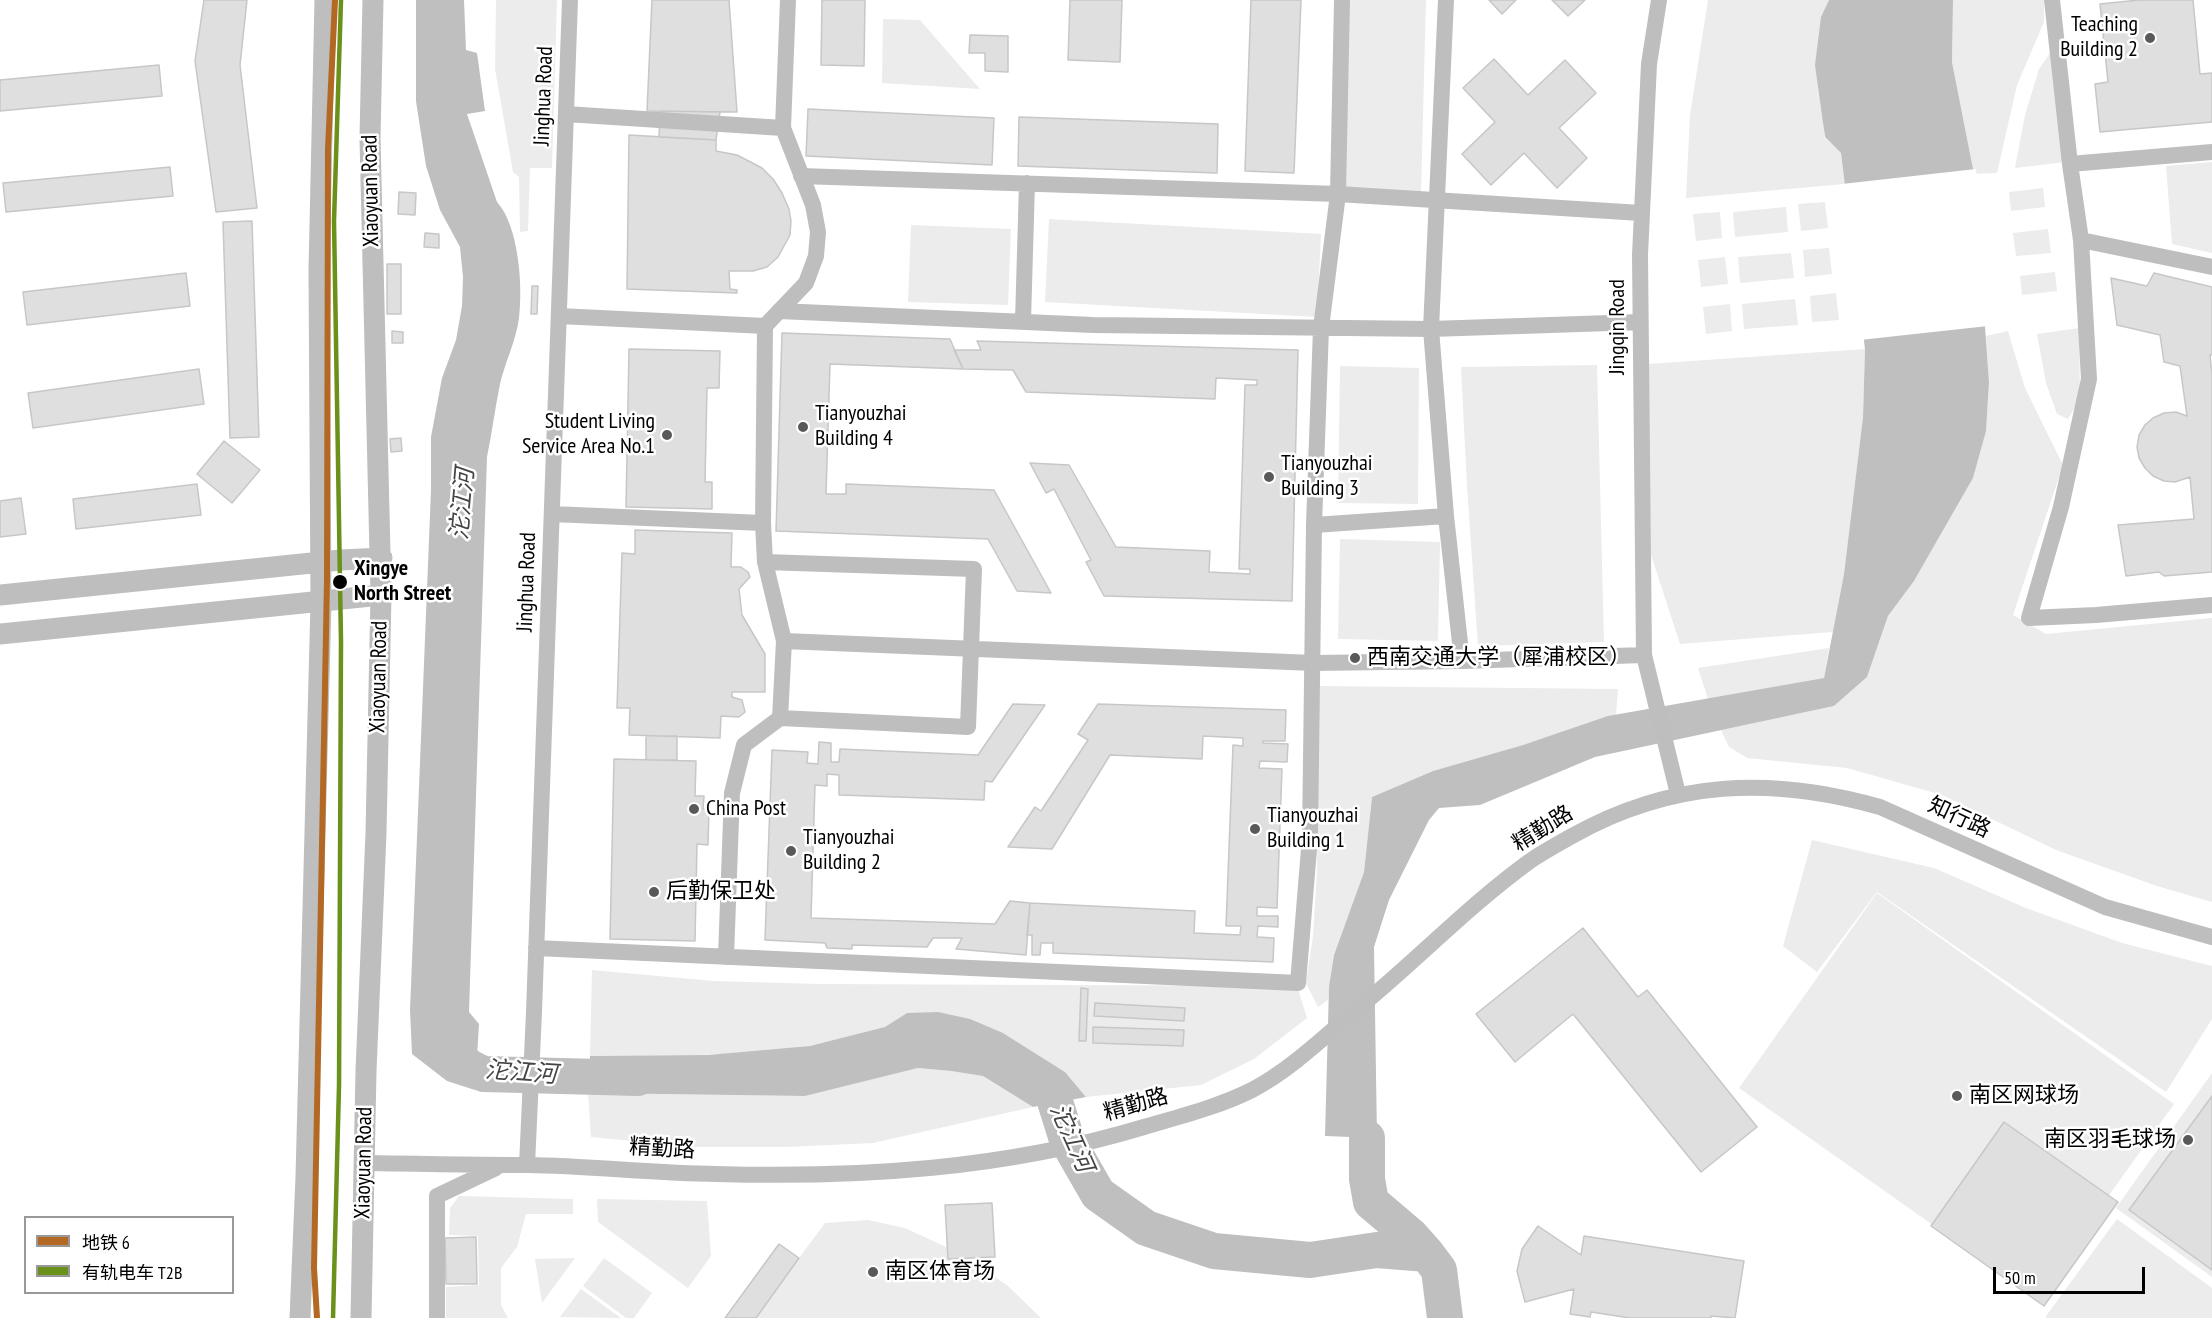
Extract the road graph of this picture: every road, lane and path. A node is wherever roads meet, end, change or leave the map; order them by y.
1 (325, 0) edge
2 (373, 0) edge
3 (570, 0) edge
4 (788, 0) edge
5 (1342, 0) edge
6 (1446, 0) edge
7 (1659, 0) edge
8 (2052, 0) edge
9 (566, 114) junction
10 (783, 128) junction
11 (2212, 152) edge
12 (2070, 164) junction
13 (801, 176) junction
14 (1027, 183) junction
15 (1338, 194) junction
16 (1437, 199) junction
17 (1641, 213) junction
18 (2081, 240) junction
19 (2212, 267) edge
20 (779, 311) junction
21 (559, 316) junction
22 (1023, 321) junction
23 (1640, 322) junction
24 (765, 326) junction
25 (1321, 328) junction
26 (1431, 329) junction
27 (552, 514) junction
28 (1446, 516) junction
29 (763, 523) junction
30 (1314, 525) junction
31 (382, 558) junction
32 (320, 562) junction
33 (765, 562) junction
34 (0, 595) edge
35 (381, 595) junction
36 (321, 602) junction
37 (2212, 605) edge
38 (0, 634) edge
39 (784, 641) junction
40 (971, 650) junction
41 (1644, 655) junction
42 (1462, 661) junction
43 (1313, 663) junction
44 (780, 718) junction
45 (1678, 794) junction
46 (2212, 937) edge
47 (537, 948) junction
48 (726, 957) junction
49 (364, 1163) junction
50 (527, 1165) junction
51 (500, 1166) junction
52 (300, 1318) edge
53 (361, 1318) edge
54 (437, 1318) edge

1 - 32 street
2 - 31 street, Xiaoyuan Road
3 - 9 street, Jinghua Road
4 - 10 street
5 - 15 street
6 - 16 street
7 - 17 street, Jingqin Road
8 - 12 street
9 - 10 street
9 - 21 street, Jinghua Road
10 - 13 street
11 - 12 street
12 - 18 street
13 - 14 street
13 - 20 street
14 - 15 street
14 - 22 street
15 - 16 street
15 - 25 street
16 - 17 street
16 - 26 street
17 - 23 street, Jingqin Road
18 - 19 street
18 - 37 street
20 - 22 street
20 - 24 street
21 - 24 street
21 - 27 street, Jinghua Road
22 - 25 street
23 - 26 street
23 - 41 street, Jingqin Road
24 - 29 street
25 - 26 street
25 - 30 street
26 - 28 street
27 - 29 street
27 - 47 street, Jinghua Road
28 - 30 street
28 - 42 street
29 - 33 street
30 - 43 street
31 - 32 street
31 - 35 street, Xiaoyuan Road
32 - 34 street
32 - 36 street
33 - 39 street
33 - 40 street
35 - 36 street
35 - 49 street, Xiaoyuan Road
36 - 38 street
36 - 52 street
39 - 40 street
39 - 44 street
40 - 43 street
40 - 44 street
41 - 42 street
41 - 45 street, Jingqin Road
42 - 43 street
43 - 48 street
44 - 48 street
45 - 46 street, 知行路
45 - 50 street, 精勤路
47 - 48 street
47 - 50 street, Jinghua Road
49 - 51 street, 精勤路
49 - 53 street, Xiaoyuan Road
50 - 51 street, 精勤路
51 - 54 street

